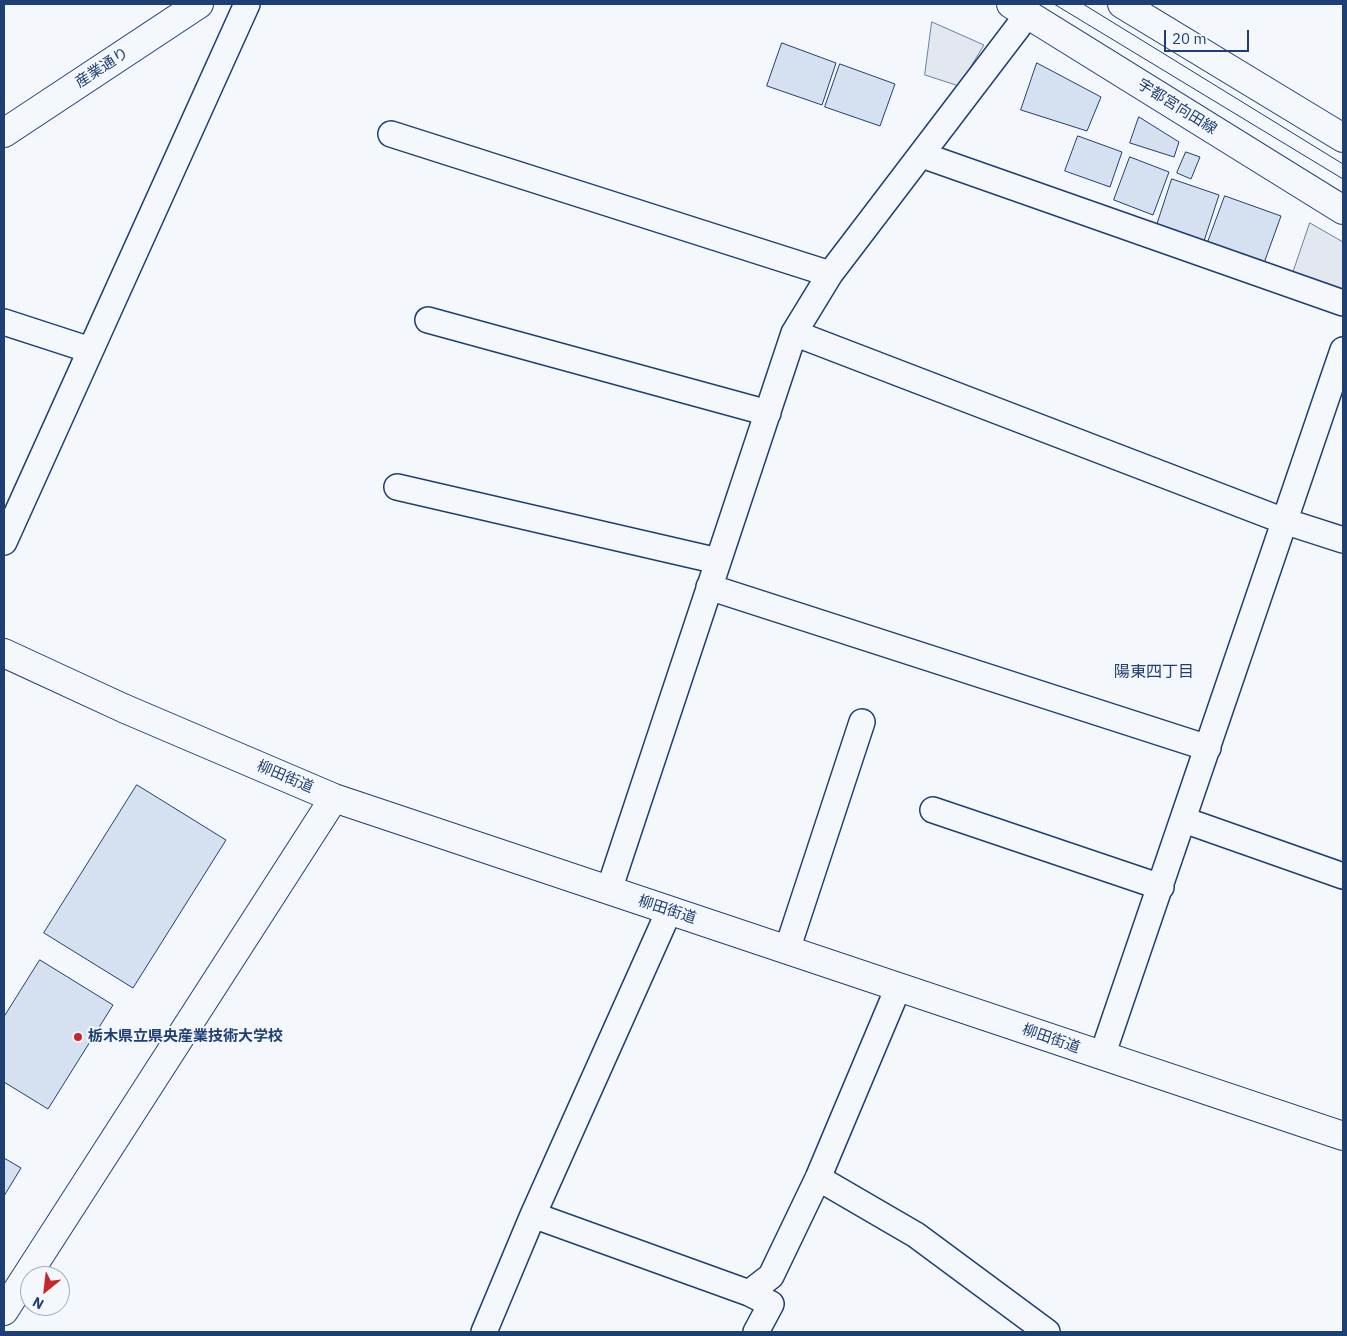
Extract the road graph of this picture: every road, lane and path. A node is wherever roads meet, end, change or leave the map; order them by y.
1 (199, 4) edge
2 (247, 4) edge
3 (1122, 4) edge
4 (1020, 9) edge
5 (4, 133) edge
6 (391, 134) dead end
7 (1343, 138) edge
8 (922, 155) junction
9 (1343, 210) edge
10 (830, 274) junction
11 (1343, 303) edge
12 (428, 320) dead end
13 (4, 322) edge
14 (794, 333) junction
15 (90, 350) junction
16 (1343, 350) edge
17 (768, 413) junction
18 (398, 487) dead end
19 (1284, 521) junction
20 (1343, 540) edge
21 (4, 542) edge
22 (718, 561) junction
23 (710, 588) junction
24 (4, 653) edge
25 (862, 722) dead end
26 (1208, 748) junction
27 (334, 798) junction
28 (933, 810) dead end
29 (1184, 820) junction
30 (1343, 876) edge
31 (1161, 887) junction
32 (609, 890) junction
33 (669, 911) junction
34 (787, 950) junction
35 (898, 988) junction
36 (1102, 1056) junction
37 (1343, 1136) edge
38 (818, 1178) junction
39 (532, 1214) junction
40 (749, 1293) junction
41 (4, 1311) edge
42 (484, 1332) edge
43 (756, 1332) edge
44 (1047, 1332) edge

1 - 5 street, 産業通り
2 - 15 street
3 - 7 street
4 - 8 street
4 - 9 street, 宇都宮向田線
6 - 10 street
8 - 10 street
8 - 11 street
10 - 14 street
12 - 17 street
13 - 15 street
14 - 17 street
14 - 19 street
15 - 21 street
16 - 19 street
17 - 22 street
18 - 22 street
19 - 20 street
19 - 26 street
22 - 23 street
23 - 26 street
23 - 32 street
24 - 27 street, 柳田街道
25 - 34 street
26 - 29 street
27 - 32 street, 柳田街道
27 - 41 street
28 - 31 street
29 - 30 street
29 - 31 street
31 - 36 street
32 - 33 street, 柳田街道
33 - 34 street, 柳田街道
33 - 39 street
34 - 35 street, 柳田街道
35 - 36 street, 柳田街道
35 - 38 street
36 - 37 street, 柳田街道
38 - 40 street
38 - 44 street
39 - 40 street
39 - 42 street
40 - 43 street

